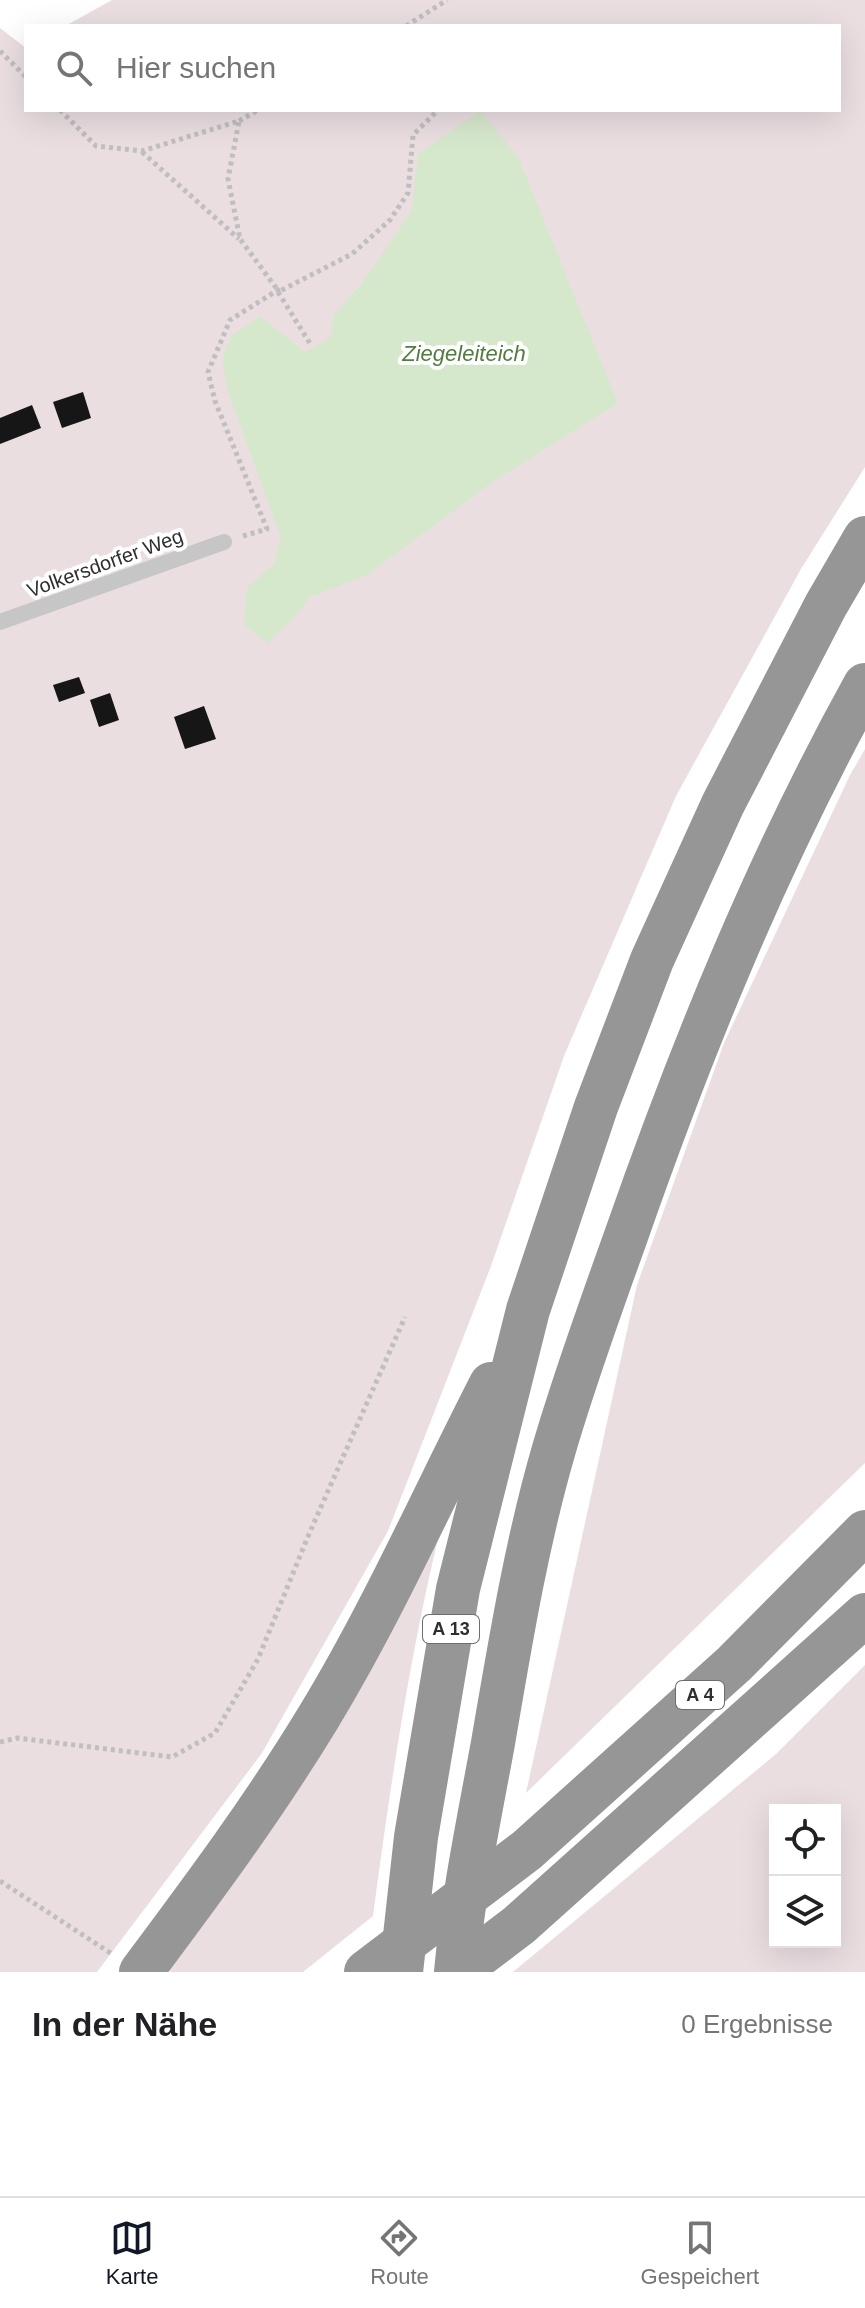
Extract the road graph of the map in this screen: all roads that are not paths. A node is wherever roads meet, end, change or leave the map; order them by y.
1 (865, 538) edge
2 (224, 542) road end
3 (0, 622) edge
4 (865, 685) edge
5 (528, 1310) junction
6 (865, 1532) edge
7 (865, 1615) edge
8 (126, 1963) edge
9 (457, 1967) edge
10 (366, 1972) edge
11 (401, 1972) edge

1 - 5 highway
2 - 3 lane, Volkersdorfer Weg
4 - 9 highway
5 - 8 highway
5 - 11 highway, A 13
6 - 10 highway, A 4
7 - 9 highway, A 4

